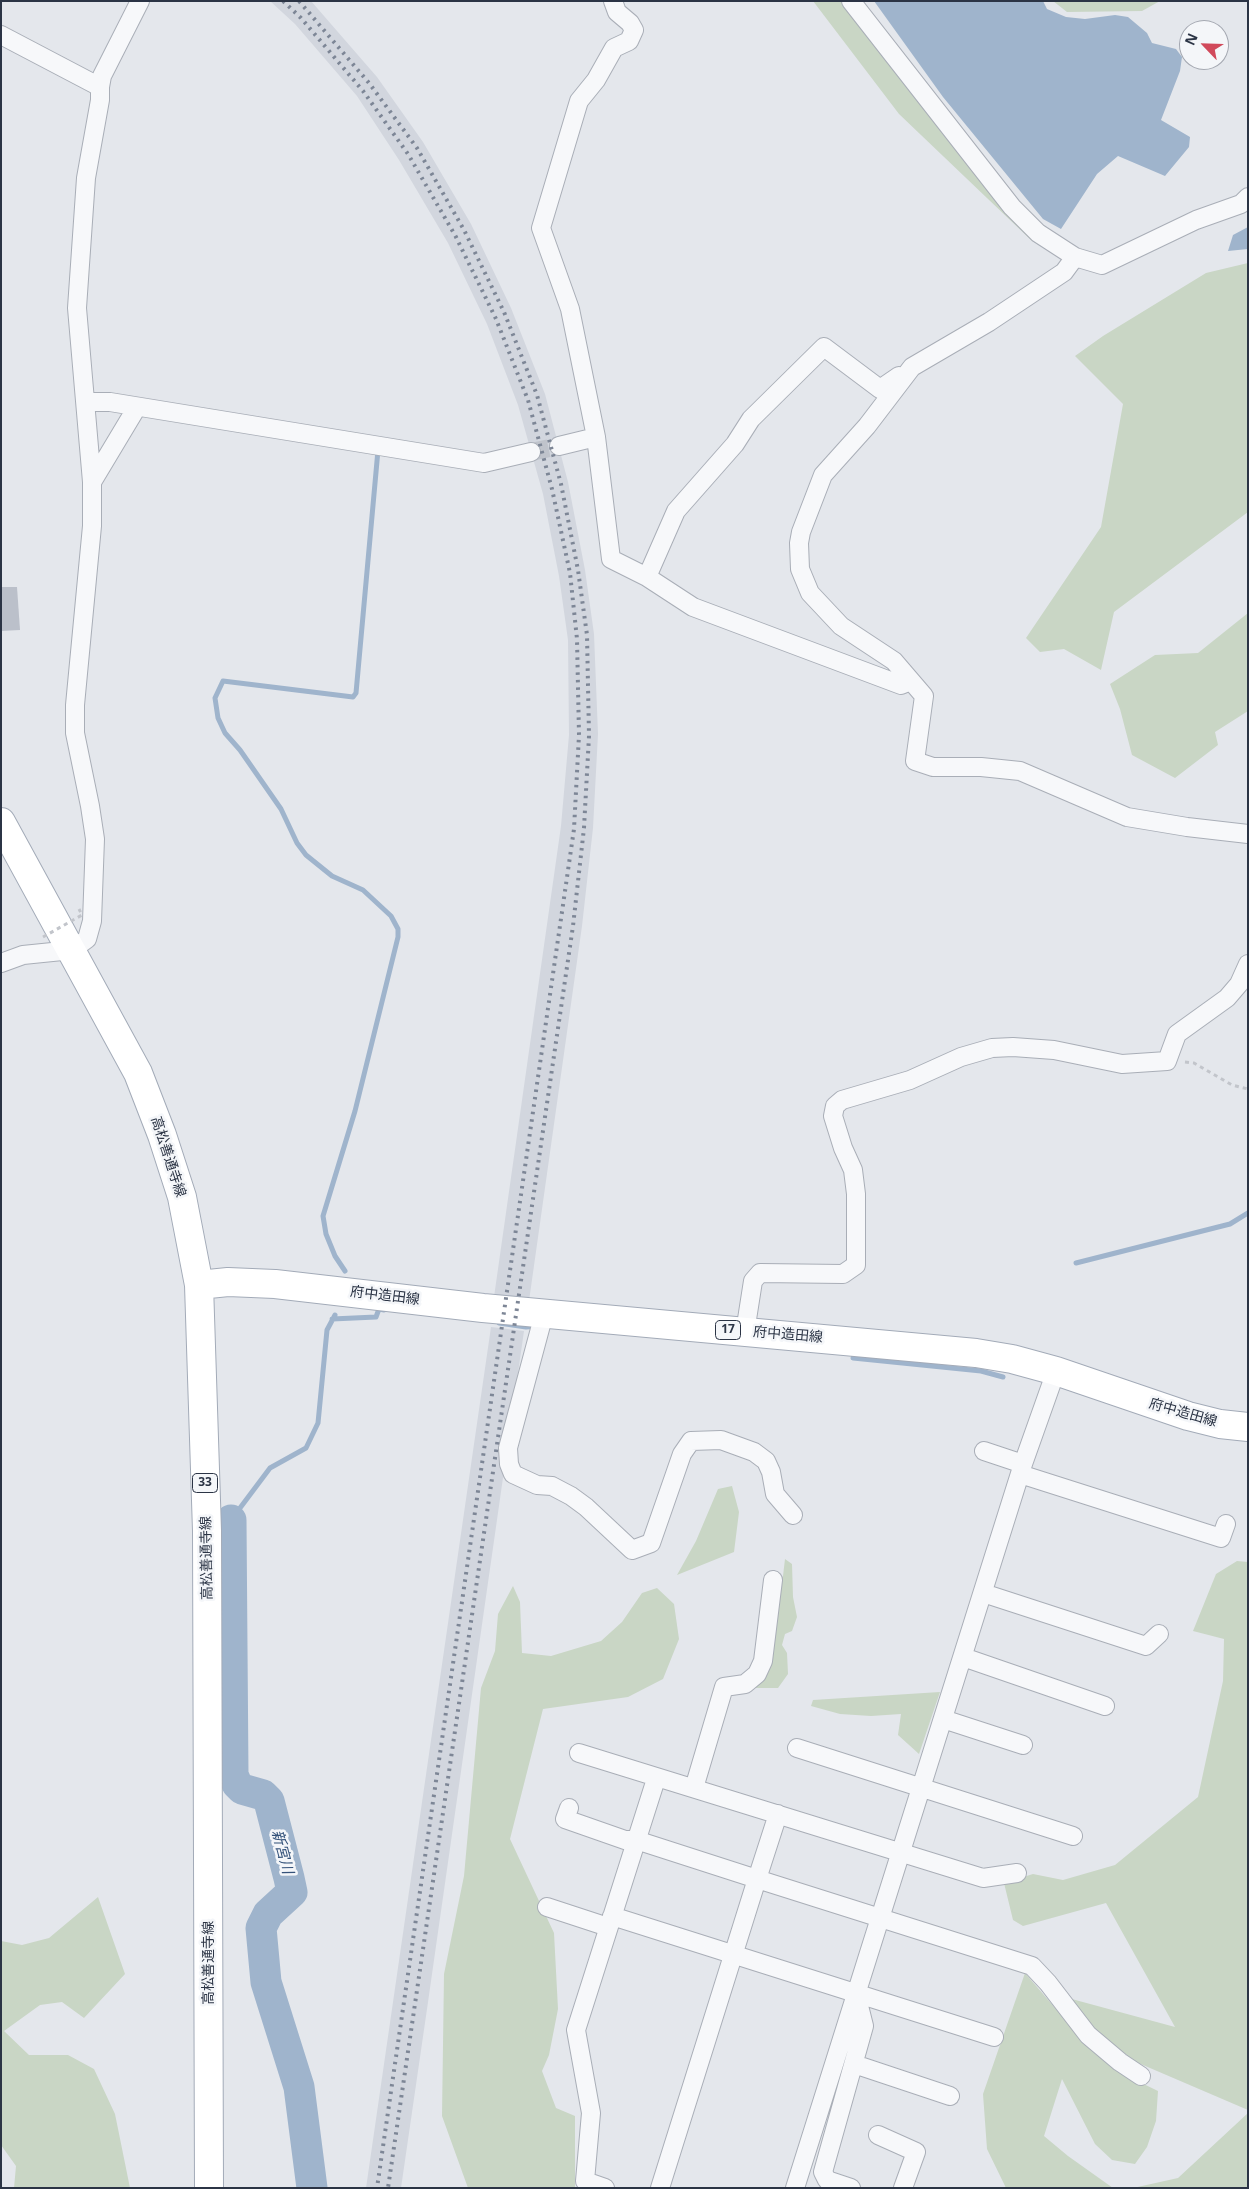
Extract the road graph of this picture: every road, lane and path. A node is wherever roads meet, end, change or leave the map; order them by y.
1 (140, 1) edge
2 (613, 1) edge
3 (851, 1) edge
4 (1, 35) edge
5 (100, 87) junction
6 (1248, 197) edge
7 (1075, 257) junction
8 (912, 367) junction
9 (86, 402) junction
10 (137, 407) junction
11 (596, 437) junction
12 (558, 446) tunnel mouth
13 (531, 452) tunnel mouth
14 (92, 482) junction
15 (647, 577) junction
16 (911, 681) junction
17 (1, 822) edge
18 (1248, 834) edge
19 (79, 909) dead end
20 (43, 937) dead end
21 (72, 950) junction
22 (1, 964) edge
23 (1248, 964) edge
24 (1167, 1060) junction
25 (1248, 1089) edge
26 (199, 1285) junction
27 (544, 1314) junction
28 (746, 1332) junction
29 (1056, 1371) junction
30 (1248, 1427) edge
31 (984, 1451) dead end
32 (1021, 1469) junction
33 (792, 1515) dead end
34 (1226, 1524) dead end
35 (773, 1580) dead end
36 (984, 1593) junction
37 (1159, 1634) dead end
38 (963, 1658) junction
39 (1104, 1706) dead end
40 (943, 1720) junction
41 (1023, 1745) dead end
42 (797, 1748) dead end
43 (579, 1754) dead end
44 (656, 1779) junction
45 (921, 1787) junction
46 (694, 1788) junction
47 (569, 1808) dead end
48 (778, 1814) junction
49 (1073, 1836) dead end
50 (636, 1840) junction
51 (900, 1852) junction
52 (1017, 1872) dead end
53 (758, 1879) junction
54 (547, 1907) dead end
55 (879, 1917) junction
56 (610, 1921) junction
57 (734, 1954) junction
58 (856, 1993) junction
59 (994, 2037) dead end
60 (854, 2064) junction
61 (1141, 2076) dead end
62 (950, 2096) dead end
63 (878, 2135) dead end
64 (209, 2188) edge
65 (605, 2188) edge
66 (660, 2188) edge
67 (795, 2188) edge
68 (851, 2188) edge
69 (904, 2188) edge

1 - 5 street
2 - 11 street
3 - 7 street
4 - 5 street
5 - 9 street
6 - 7 street
7 - 8 street
8 - 15 street
8 - 16 street
9 - 10 street
9 - 14 street
10 - 13 street
10 - 14 street
11 - 12 street
11 - 15 street
14 - 21 street
15 - 16 street
16 - 18 street
17 - 21 main road, 高松善通寺線 / 33
19 - 20 path, bridge
21 - 22 street
21 - 26 main road, 高松善通寺線 / 33
23 - 24 street
24 - 25 path
24 - 28 street
26 - 27 main road, 府中造田線 / 17
26 - 64 main road, 高松善通寺線 / 33
27 - 28 main road, 府中造田線 / 17
27 - 33 street
28 - 29 main road, 府中造田線 / 17
29 - 30 main road, 府中造田線 / 17
29 - 32 street
31 - 32 street
32 - 34 street
32 - 36 street
35 - 46 street
36 - 37 street
36 - 38 street
38 - 39 street
38 - 40 street
40 - 41 street
40 - 45 street
42 - 45 street
43 - 44 street
44 - 46 street
44 - 50 street
45 - 49 street
45 - 51 street
46 - 48 street
47 - 50 street
48 - 51 street
48 - 53 street
50 - 53 street
50 - 56 street
51 - 52 street
51 - 55 street
53 - 55 street
53 - 57 street
54 - 56 street
55 - 58 street
55 - 61 street
56 - 57 street
56 - 65 street
57 - 58 street
57 - 66 street
58 - 59 street
58 - 60 street
58 - 67 street
60 - 62 street
60 - 68 street
63 - 69 street

